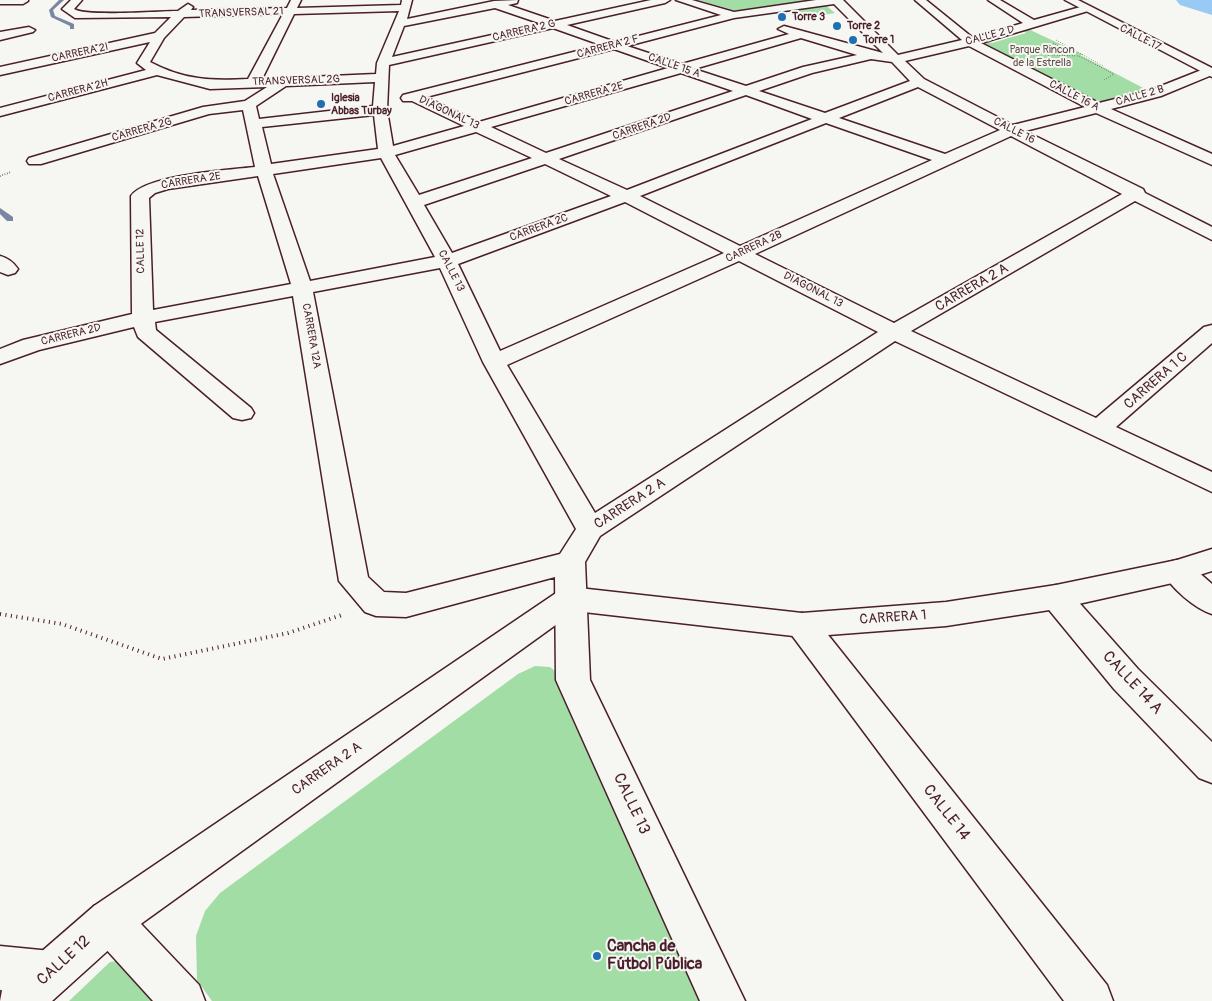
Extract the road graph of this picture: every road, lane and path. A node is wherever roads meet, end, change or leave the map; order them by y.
1 (77, 0) edge
2 (194, 0) edge
3 (296, 0) edge
4 (517, 0) edge
5 (665, 0) edge
6 (680, 0) edge
7 (837, 0) edge
8 (920, 0) edge
9 (993, 0) edge
10 (1070, 0) edge
11 (0, 1) edge
12 (23, 1) edge
13 (494, 4) junction
14 (1084, 9) junction
15 (290, 11) junction
16 (404, 11) edge
17 (180, 14) junction
18 (734, 15) junction
19 (759, 22) dead end
20 (553, 24) junction
21 (1032, 24) junction
22 (776, 27) dead end
23 (29, 30) dead end
24 (802, 34) junction
25 (0, 36) edge
26 (159, 36) junction
27 (1048, 36) dead end
28 (971, 42) junction
29 (614, 46) junction
30 (871, 55) junction
31 (895, 59) junction
32 (683, 69) junction
33 (0, 71) edge
34 (157, 71) junction
35 (382, 71) junction
36 (1117, 73) dead end
37 (1210, 73) edge
38 (283, 82) junction
39 (920, 82) junction
40 (253, 83) junction
41 (745, 92) junction
42 (414, 97) junction
43 (249, 106) junction
44 (380, 106) junction
45 (1097, 108) junction
46 (0, 112) edge
47 (826, 119) junction
48 (253, 124) junction
49 (479, 128) junction
50 (1012, 130) junction
51 (386, 153) junction
52 (943, 159) junction
53 (544, 160) junction
54 (1212, 160) edge
55 (36, 161) dead end
56 (264, 170) junction
57 (149, 189) joint
58 (1137, 194) junction
59 (626, 196) junction
60 (414, 203) junction
61 (1212, 211) edge
62 (1192, 223) junction
63 (1212, 223) edge
64 (1212, 234) edge
65 (741, 254) junction
66 (447, 261) junction
67 (302, 287) junction
68 (143, 318) junction
69 (894, 332) junction
70 (1212, 332) edge
71 (0, 357) edge
72 (494, 362) junction
73 (242, 413) dead end
74 (1099, 429) junction
75 (1212, 483) edge
76 (590, 529) junction
77 (1212, 560) edge
78 (570, 562) junction
79 (1178, 571) junction
80 (1056, 597) junction
81 (570, 600) junction
82 (1212, 602) edge
83 (376, 604) junction
84 (0, 614) edge
85 (802, 625) junction
86 (1212, 766) edge
87 (109, 921) junction
88 (0, 968) edge
89 (51, 972) junction
90 (19, 1001) edge
91 (183, 1001) edge
92 (723, 1001) edge
93 (1091, 1001) edge

1 - 17 street, TRANSVERSAL 21
2 - 17 street
3 - 15 street
4 - 13 street, TRANSVERSAL 21
5 - 20 street, CARRERA 2 G
6 - 18 street
7 - 18 street, CARRERA 2 F
7 - 31 street, CALLE 16
8 - 28 street, CALLE 16 A
9 - 21 street
10 - 14 street, CALLE 17
11 - 12 street
13 - 16 street, TRANSVERSAL 21
13 - 20 street, CALLE 15 A
14 - 21 street, CALLE 2 D
14 - 37 street, CALLE 17
15 - 16 street, TRANSVERSAL 21
15 - 17 street, TRANSVERSAL 21
15 - 40 street
16 - 35 street, CALLE 13
17 - 26 street
18 - 19 street
18 - 29 street, CARRERA 2 F
20 - 29 street, CALLE 15 A
20 - 35 street, CARRERA 2 G
21 - 28 street, CALLE 2 D
22 - 24 street
23 - 25 street
24 - 30 street
24 - 32 street, CARRERA 2E
26 - 33 street, CARRERA 2I
26 - 34 street
27 - 36 path
28 - 31 street, CALLE 2 D
28 - 45 street, CALLE 16 A
29 - 32 street, CALLE 15 A
29 - 42 street, CARRERA 2 F
30 - 31 street
30 - 41 street, CARRERA 2D
31 - 39 street, CALLE 16
32 - 41 street, CALLE 15 A
32 - 49 street, CARRERA 2E
34 - 40 street, TRANSVERSAL 2G
34 - 46 street, CARRERA 2H
35 - 38 street, TRANSVERSAL 2G
35 - 44 street, CALLE 13
37 - 45 street, CALLE 2 B
38 - 40 street, TRANSVERSAL 2G
38 - 43 street
39 - 47 street, CARRERA 2C
39 - 50 street, CALLE 16
41 - 47 street, CALLE 15 A
41 - 53 street, CARRERA 2D
42 - 44 street, CARRERA 2 F
42 - 49 street, DIAGONAL 13
43 - 48 street, CARRERA 12A
43 - 55 street, CARRERA 2G
44 - 48 street, CARRERA 2 F
44 - 51 street, CALLE 13
45 - 50 street, CALLE 2 B
45 - 54 street, CALLE 16 A
47 - 52 street, CALLE 15 A
47 - 59 street, CARRERA 2C
48 - 56 street, CARRERA 12A
49 - 51 street, CARRERA 2E
49 - 53 street, DIAGONAL 13
50 - 52 street, CARRERA 2B
50 - 58 street, CALLE 16
51 - 56 street, CARRERA 2E
51 - 60 street, CALLE 13
52 - 65 street, CARRERA 2B
53 - 59 street, DIAGONAL 13
53 - 60 street, CARRERA 2D
56 - 57 street, CARRERA 2E
56 - 67 street, CARRERA 12A
57 - 68 street, CALLE 12
58 - 62 street, CALLE 16
58 - 69 street, CARRERA 2 A
59 - 65 street, DIAGONAL 13
59 - 66 street, CARRERA 2C
60 - 66 street, CALLE 13
61 - 62 street
62 - 63 street
62 - 64 street, CALLE 16
65 - 69 street, DIAGONAL 13
65 - 72 street, CARRERA 2B
66 - 67 street, CARRERA 2C
66 - 72 street, CALLE 13
67 - 68 street, CARRERA 2C
67 - 83 street, CARRERA 12A
68 - 71 street, CARRERA 2D
68 - 73 street
69 - 74 street, DIAGONAL 13
69 - 76 street, CARRERA 2 A
70 - 74 street, CARRERA 1 C
72 - 76 street, CALLE 13
74 - 75 street, DIAGONAL 13
76 - 78 street, CARRERA 2 A
77 - 79 street, CARRERA 1
78 - 81 street
78 - 83 street
79 - 80 street, CARRERA 1
79 - 82 street
80 - 85 street, CARRERA 1
80 - 86 street, CALLE 14 A
81 - 85 street, CARRERA 1
81 - 87 street, CARRERA 2 A
81 - 92 street, CALLE 13
83 - 84 path
85 - 93 street, CALLE 14
87 - 89 street, CALLE 12
87 - 91 street
88 - 89 street
89 - 90 street, CALLE 12

